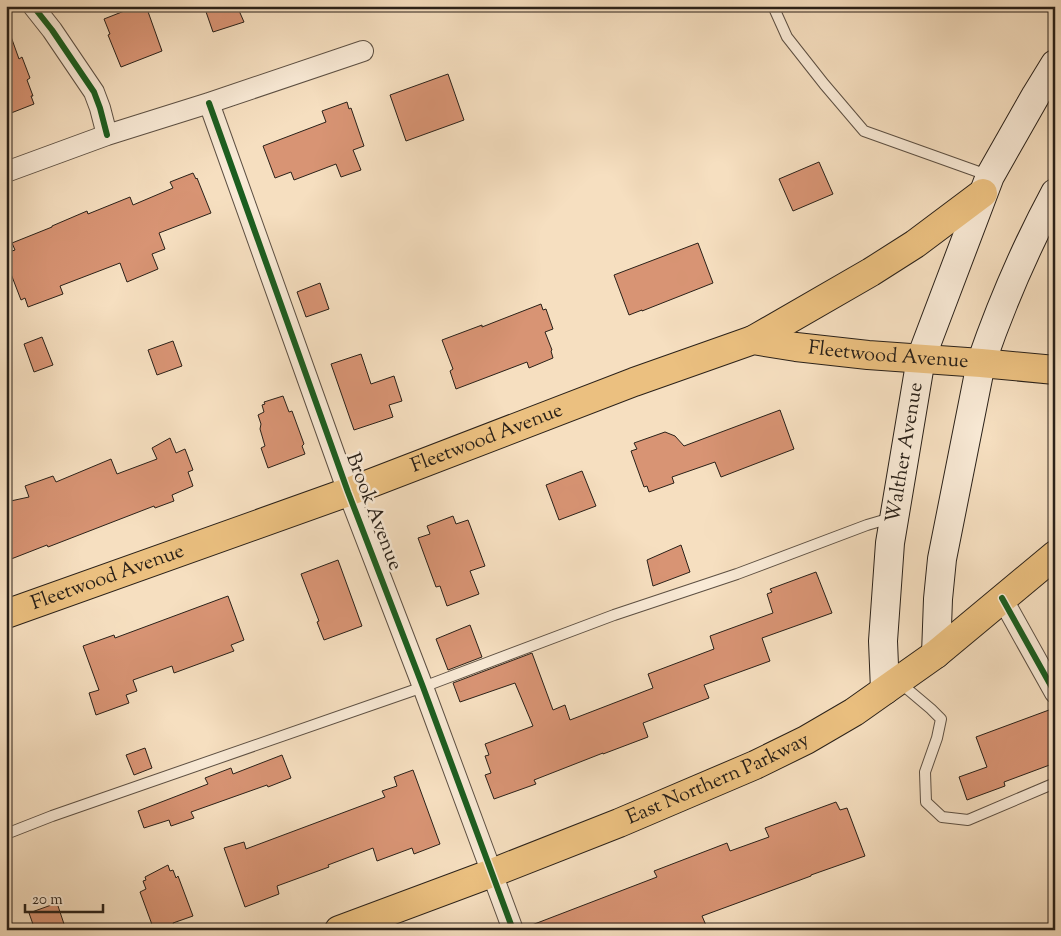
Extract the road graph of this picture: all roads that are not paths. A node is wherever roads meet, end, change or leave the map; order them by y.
1 (33, 6) edge
2 (773, 6) edge
3 (363, 51) dead end
4 (1055, 64) edge
5 (209, 103) junction
6 (107, 135) junction
7 (6, 172) edge
8 (987, 185) junction
9 (1055, 193) edge
10 (753, 340) junction
11 (921, 358) junction
12 (981, 363) junction
13 (1055, 370) edge
14 (348, 492) junction
15 (894, 516) junction
16 (1055, 555) edge
17 (1002, 598) junction
18 (6, 614) edge
19 (936, 654) junction
20 (891, 686) junction
21 (423, 687) junction
22 (1055, 693) edge
23 (1055, 783) edge
24 (6, 834) edge
25 (492, 873) junction
26 (339, 930) edge
27 (513, 930) edge

1 - 6 street
2 - 8 lane
3 - 5 street
4 - 8 main road, Walther Avenue
5 - 6 street
5 - 14 street, Brook Avenue
6 - 7 street
8 - 10 main road
8 - 11 main road, Walther Avenue
9 - 12 main road
10 - 11 main road, Fleetwood Avenue
10 - 14 main road, Fleetwood Avenue
11 - 12 main road, Fleetwood Avenue
11 - 15 main road, Walther Avenue
12 - 13 main road
12 - 19 main road
14 - 18 main road, Fleetwood Avenue
14 - 21 street, Brook Avenue
15 - 20 main road, Walther Avenue
15 - 21 lane
16 - 17 main road, East Northern Parkway
17 - 19 main road, East Northern Parkway
17 - 22 street
19 - 20 main road, East Northern Parkway
20 - 23 lane
20 - 25 main road, East Northern Parkway
21 - 24 lane
21 - 25 street, Brook Avenue
25 - 26 main road, East Northern Parkway
25 - 27 street, Brook Avenue

